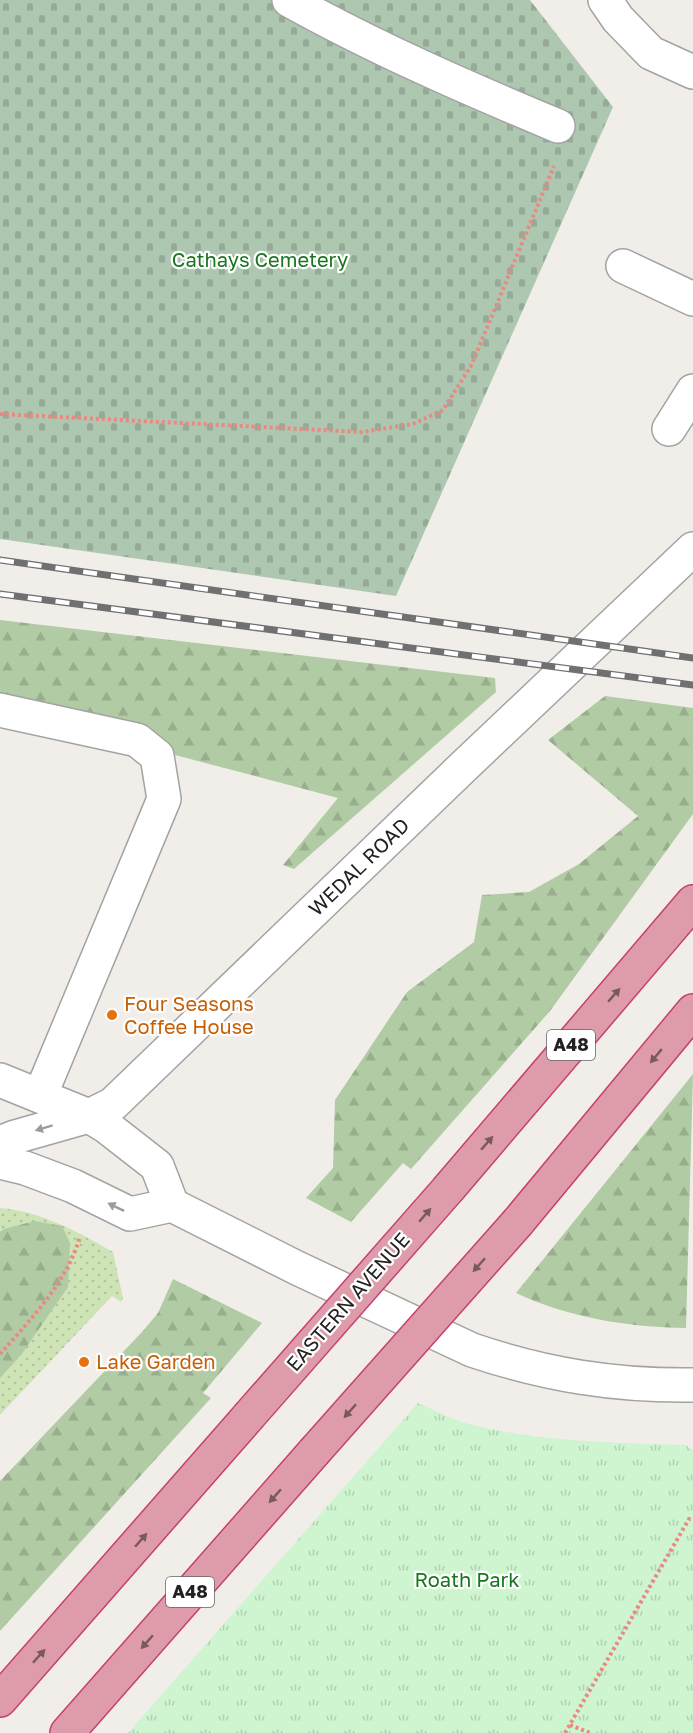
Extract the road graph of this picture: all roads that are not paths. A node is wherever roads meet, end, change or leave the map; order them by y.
1 (289, 0) edge
2 (605, 0) edge
3 (693, 72) edge
4 (558, 126) road end
5 (623, 266) dead end
6 (693, 299) edge
7 (693, 391) edge
8 (669, 429) dead end
9 (693, 549) edge
10 (0, 710) edge
11 (693, 902) edge
12 (693, 1011) edge
13 (0, 1080) edge
14 (40, 1096) junction
15 (89, 1116) junction
16 (0, 1143) edge
17 (0, 1162) edge
18 (172, 1205) junction
19 (693, 1385) edge
20 (0, 1700) edge
21 (67, 1733) edge

1 - 4 street
2 - 3 street
5 - 6 street
7 - 8 street
9 - 15 street, WEDAL ROAD
10 - 14 street
20 -> 11 highway, EASTERN AVENUE / A48, bridge
12 -> 21 highway, A48, bridge
13 - 14 street
14 - 15 street
15 -> 16 street, WEDAL ROAD
15 - 18 street
18 -> 17 street
18 - 19 street

